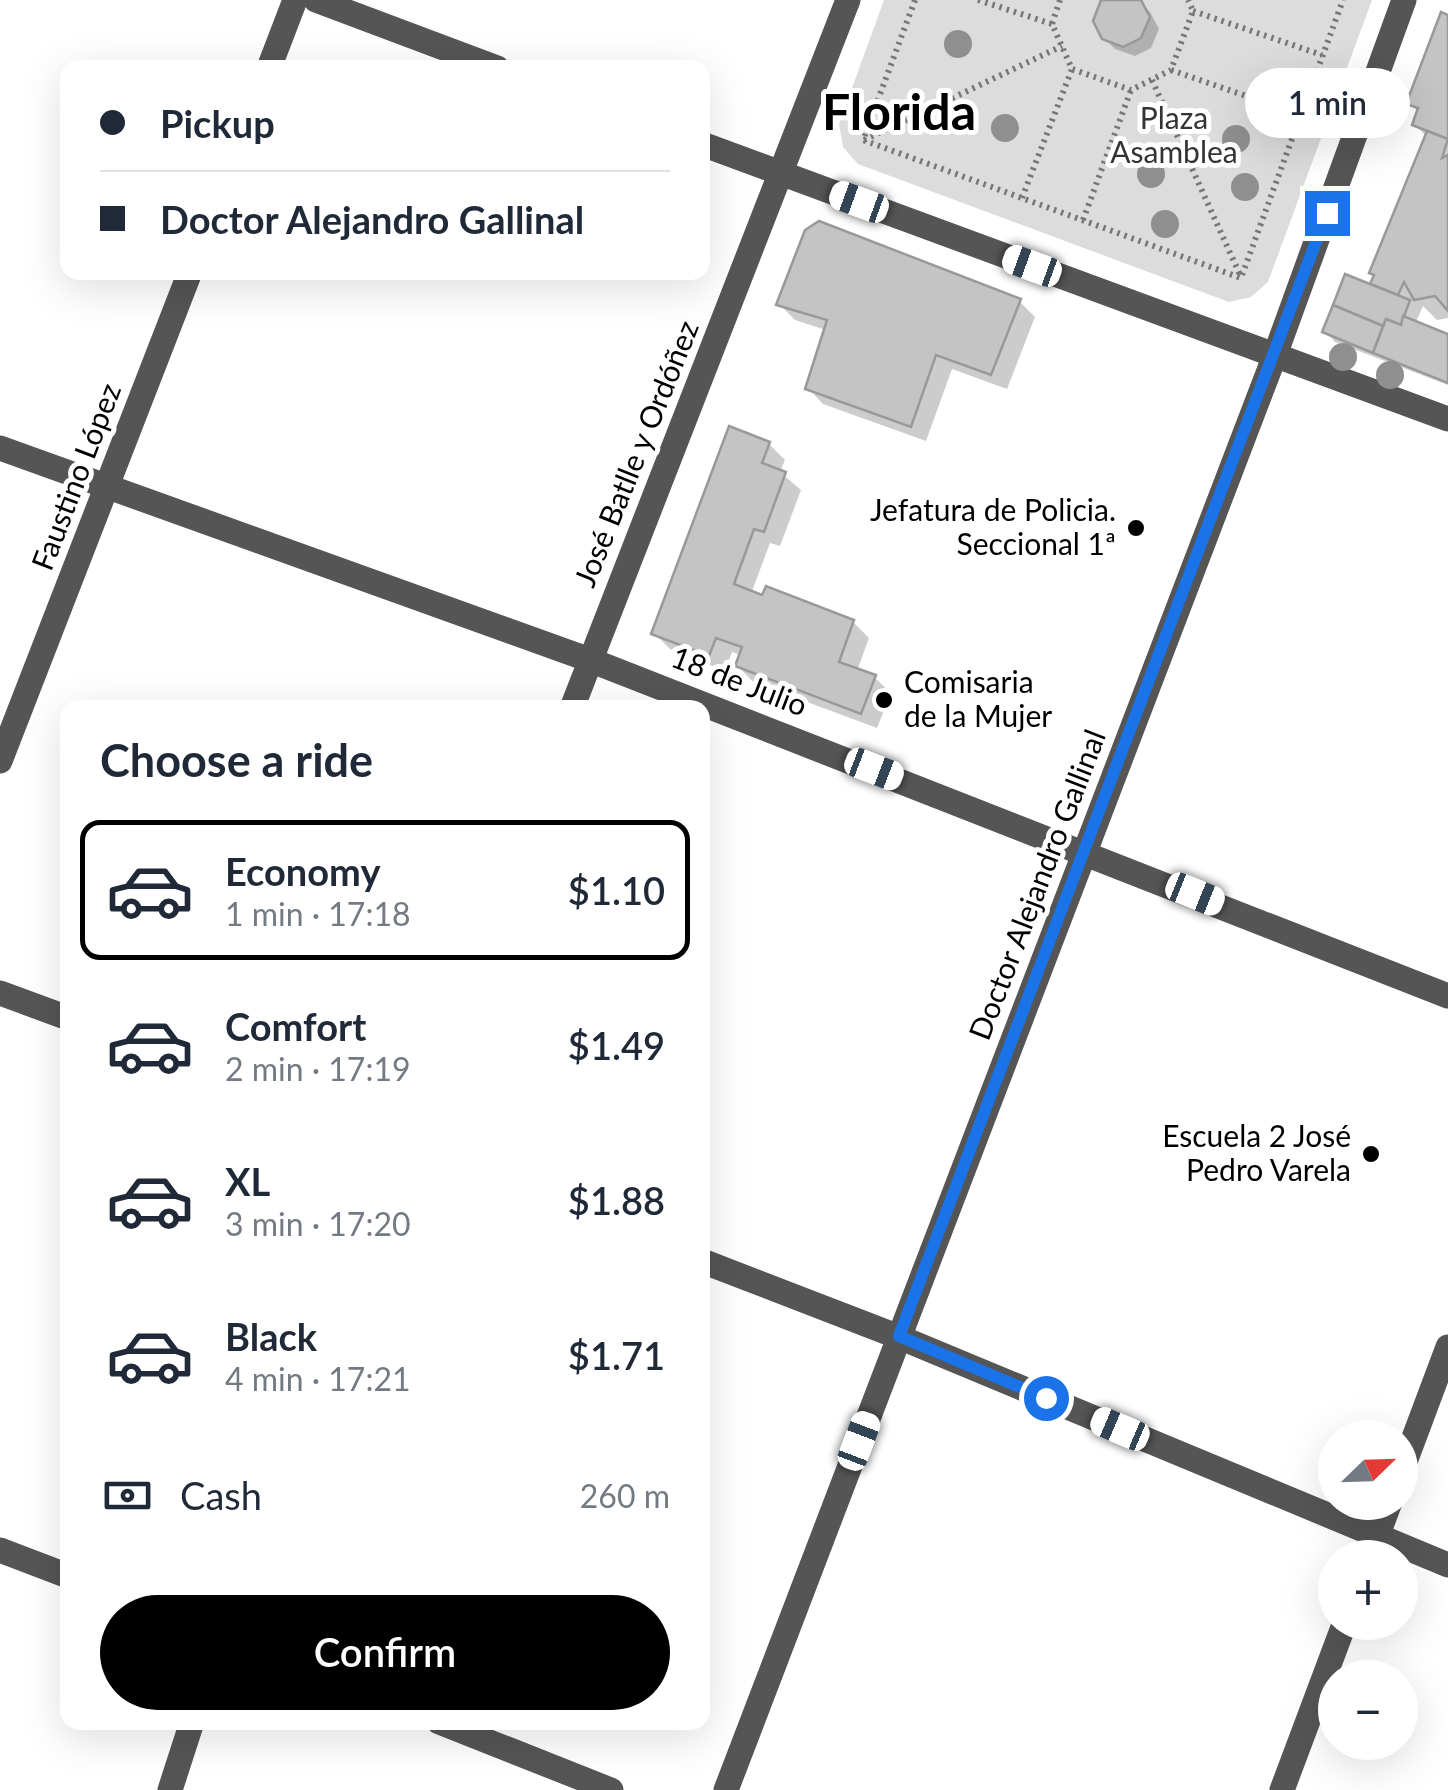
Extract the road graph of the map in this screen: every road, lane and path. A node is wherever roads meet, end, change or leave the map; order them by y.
1 (295, 0) edge
2 (316, 0) edge
3 (848, 0) edge
4 (914, 0) edge
5 (978, 0) edge
6 (1060, 0) edge
7 (1188, 0) edge
8 (1343, 0) edge
9 (1404, 0) edge
10 (1192, 11) junction
11 (1052, 24) junction
12 (1062, 46) junction
13 (1322, 56) junction
14 (272, 60) edge
15 (476, 60) edge
16 (1072, 69) junction
17 (1171, 70) junction
18 (1152, 80) junction
19 (1131, 90) junction
20 (1301, 115) junction
21 (863, 140) junction
22 (710, 147) edge
23 (783, 174) junction
24 (1022, 198) junction
25 (1083, 220) junction
26 (1242, 278) junction
27 (187, 280) edge
28 (1275, 354) junction
29 (1448, 419) edge
30 (0, 448) edge
31 (108, 488) junction
32 (590, 660) junction
33 (575, 700) edge
34 (694, 700) edge
35 (710, 706) edge
36 (0, 761) edge
37 (1087, 851) junction
38 (0, 992) edge
39 (1448, 996) edge
40 (60, 1015) edge
41 (710, 1264) edge
42 (899, 1336) junction
43 (1448, 1346) edge
44 (1418, 1427) edge
45 (1357, 1540) edge
46 (0, 1550) edge
47 (1418, 1558) edge
48 (1448, 1565) edge
49 (60, 1573) edge
50 (1338, 1640) edge
51 (189, 1730) edge
52 (459, 1730) edge
53 (170, 1790) edge
54 (611, 1790) edge
55 (726, 1790) edge
56 (1282, 1790) edge

1 - 14 street
2 - 15 street
3 - 23 street, José Batlle y Ordóñez
4 - 21 path
5 - 11 path
6 - 11 path
7 - 10 path
8 - 13 path
9 - 28 street, Doctor Alejandro Gallinal
10 - 13 path
10 - 17 path
11 - 12 path
12 - 16 path
12 - 21 path
13 - 20 path
16 - 19 path
16 - 24 path
17 - 18 path
17 - 20 path
18 - 19 path
18 - 26 path
19 - 25 path
20 - 26 path
21 - 24 path
22 - 23 street
23 - 28 street
23 - 32 street, José Batlle y Ordóñez
24 - 25 path
25 - 26 path
27 - 31 street, Faustino López
28 - 29 street
28 - 37 street, Doctor Alejandro Gallinal
30 - 31 street, 18 de Julio
31 - 32 street, 18 de Julio
31 - 36 street, Faustino López
32 - 33 street, José Batlle y Ordóñez
32 - 34 street, 18 de Julio
35 - 37 street, 18 de Julio
37 - 39 street, 18 de Julio
37 - 42 street, Doctor Alejandro Gallinal
38 - 40 street
41 - 42 street
42 - 45 street
42 - 55 street, Doctor Alejandro Gallinal
43 - 44 street
46 - 49 street
47 - 48 street
50 - 56 street
51 - 53 street
52 - 54 street

